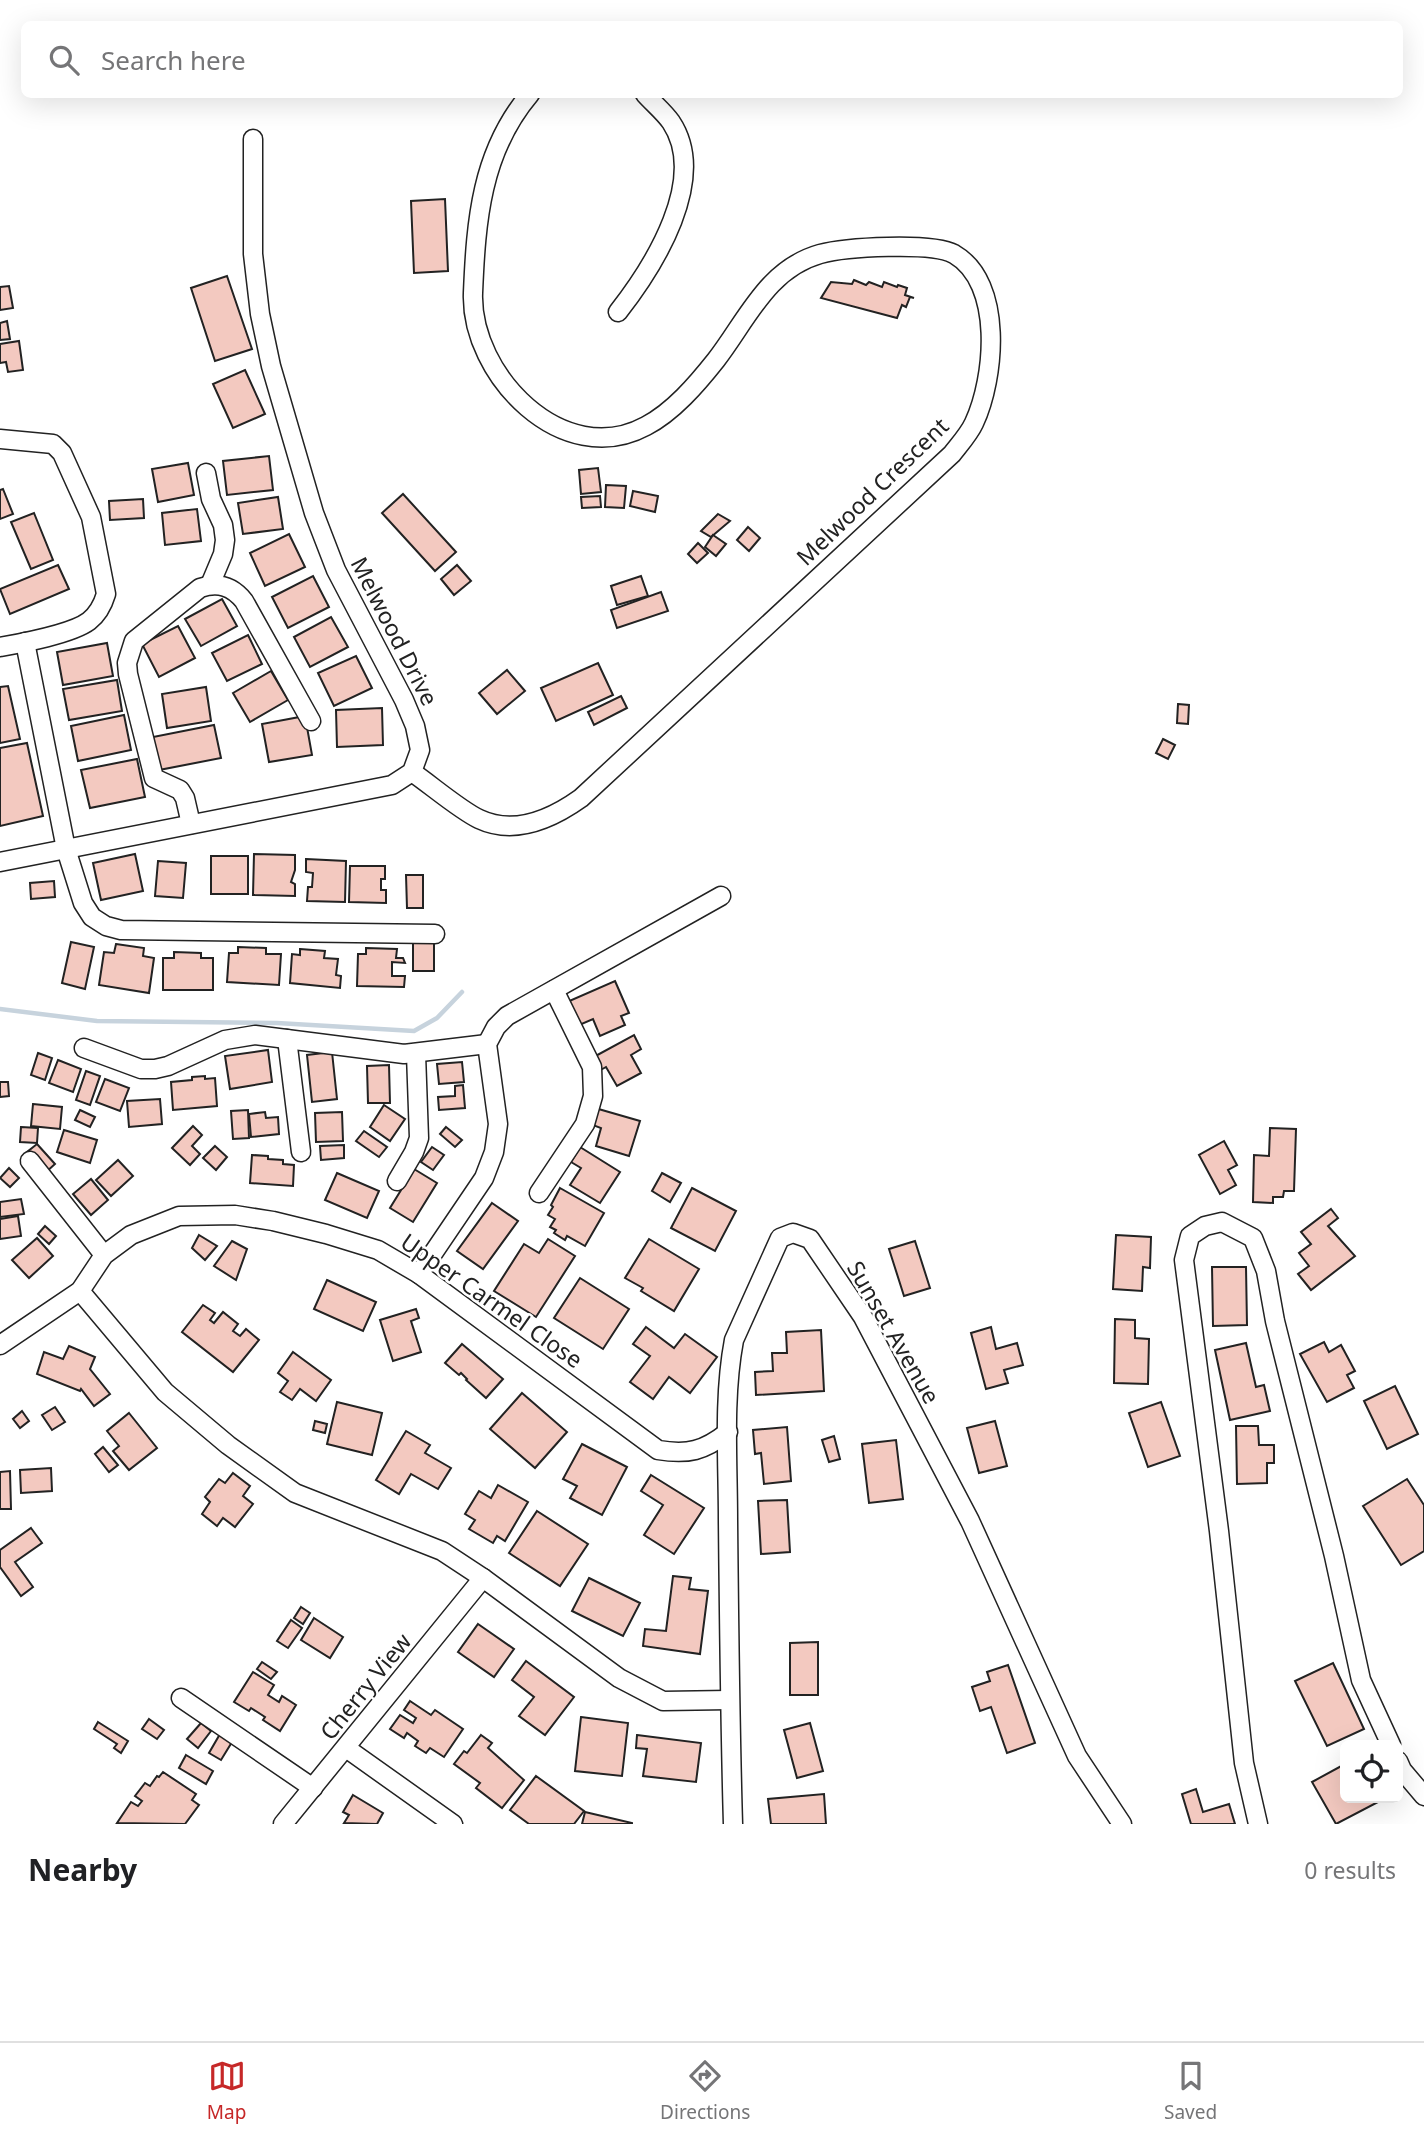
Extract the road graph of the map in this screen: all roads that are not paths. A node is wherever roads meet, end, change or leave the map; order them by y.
1 (527, 98) edge
2 (649, 98) edge
3 (253, 139) dead end
4 (618, 312) dead end
5 (0, 439) edge
6 (206, 473) dead end
7 (210, 585) junction
8 (25, 642) junction
9 (0, 647) edge
10 (311, 721) dead end
11 (412, 772) junction
12 (191, 824) junction
13 (66, 849) junction
14 (0, 862) edge
15 (721, 896) dead end
16 (435, 934) dead end
17 (554, 990) junction
18 (287, 1039) junction
19 (487, 1044) junction
20 (84, 1048) dead end
21 (416, 1054) junction
22 (301, 1152) dead end
23 (30, 1161) dead end
24 (397, 1181) dead end
25 (539, 1193) dead end
26 (104, 1255) junction
27 (419, 1274) junction
28 (80, 1291) junction
29 (0, 1345) edge
30 (728, 1432) junction
31 (483, 1578) junction
32 (181, 1698) dead end
33 (729, 1700) junction
34 (1389, 1740) edge
35 (346, 1748) junction
36 (1403, 1771) edge
37 (313, 1788) junction
38 (1424, 1796) edge
39 (283, 1824) edge
40 (453, 1824) edge
41 (733, 1824) edge
42 (1122, 1824) edge
43 (1258, 1824) edge

1 - 11 street, Melwood Crescent
2 - 4 street
3 - 11 street, Melwood Drive
5 - 8 street
6 - 7 street
7 - 10 street
7 - 12 street
8 - 9 street
8 - 13 street
11 - 12 street
12 - 13 street
13 - 14 street
13 - 16 street
15 - 17 street
17 - 19 street
17 - 25 street
18 - 20 street
18 - 21 street
18 - 22 street
19 - 21 street
19 - 27 street
21 - 24 street
23 - 26 street
26 - 27 street, Upper Carmel Close
26 - 28 street, Upper Carmel Close
27 - 30 street, Upper Carmel Close
28 - 29 street, Upper Carmel Close
28 - 31 street
30 - 33 street, Sunset Avenue
30 - 42 street, Sunset Avenue
31 - 33 street
31 - 35 street, Cherry View
32 - 37 street
33 - 41 street, Sunset Avenue
34 - 43 street
35 - 37 street, Cherry View
35 - 40 street
36 - 38 street
37 - 39 street, Cherry View

